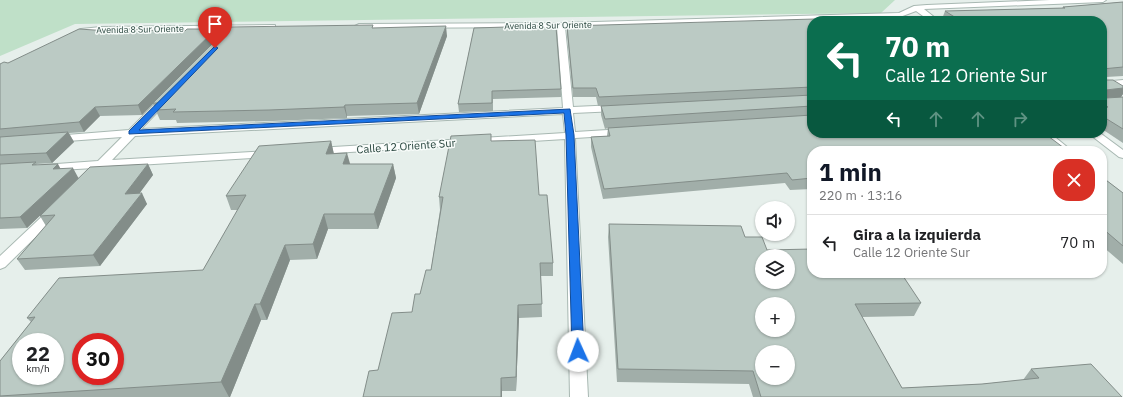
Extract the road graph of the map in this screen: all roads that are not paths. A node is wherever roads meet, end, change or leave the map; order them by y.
1 (1103, 0) edge
2 (917, 8) junction
3 (900, 15) joint
4 (866, 16) edge
5 (928, 16) edge
6 (807, 18) edge
7 (561, 25) junction
8 (355, 26) edge
9 (235, 27) junction
10 (283, 27) edge
11 (68, 38) edge
12 (224, 38) edge
13 (1123, 83) edge
14 (1107, 85) edge
15 (175, 88) edge
16 (630, 108) edge
17 (567, 110) junction
18 (633, 131) edge
19 (132, 132) junction
20 (570, 135) junction
21 (1050, 138) edge
22 (1100, 138) edge
23 (47, 139) edge
24 (1061, 146) edge
25 (308, 152) edge
26 (276, 154) edge
27 (1123, 155) edge
28 (101, 165) junction
29 (31, 168) edge
30 (90, 176) edge
31 (62, 204) edge
32 (0, 264) edge
33 (579, 397) edge

1 - 2 street, Avenida 8 Sur Oriente
2 - 3 street, Avenida 8 Sur Oriente
2 - 5 street
3 - 4 street, Avenida 8 Sur Oriente
6 - 7 street, Avenida 8 Sur Oriente
7 - 8 street, Avenida 8 Sur Oriente
7 - 17 street
9 - 10 street, Avenida 8 Sur Oriente
9 - 11 street, Avenida 8 Sur Oriente
9 - 12 street
13 - 14 street
15 - 19 street
16 - 17 street
17 - 19 street
17 - 20 street
18 - 20 street, Calle 12 Oriente Sur
19 - 23 street
19 - 28 street
20 - 25 street, Calle 12 Oriente Sur
20 - 33 street
21 - 24 street
22 - 27 street
26 - 28 street
28 - 29 street
28 - 30 street
31 - 32 street

